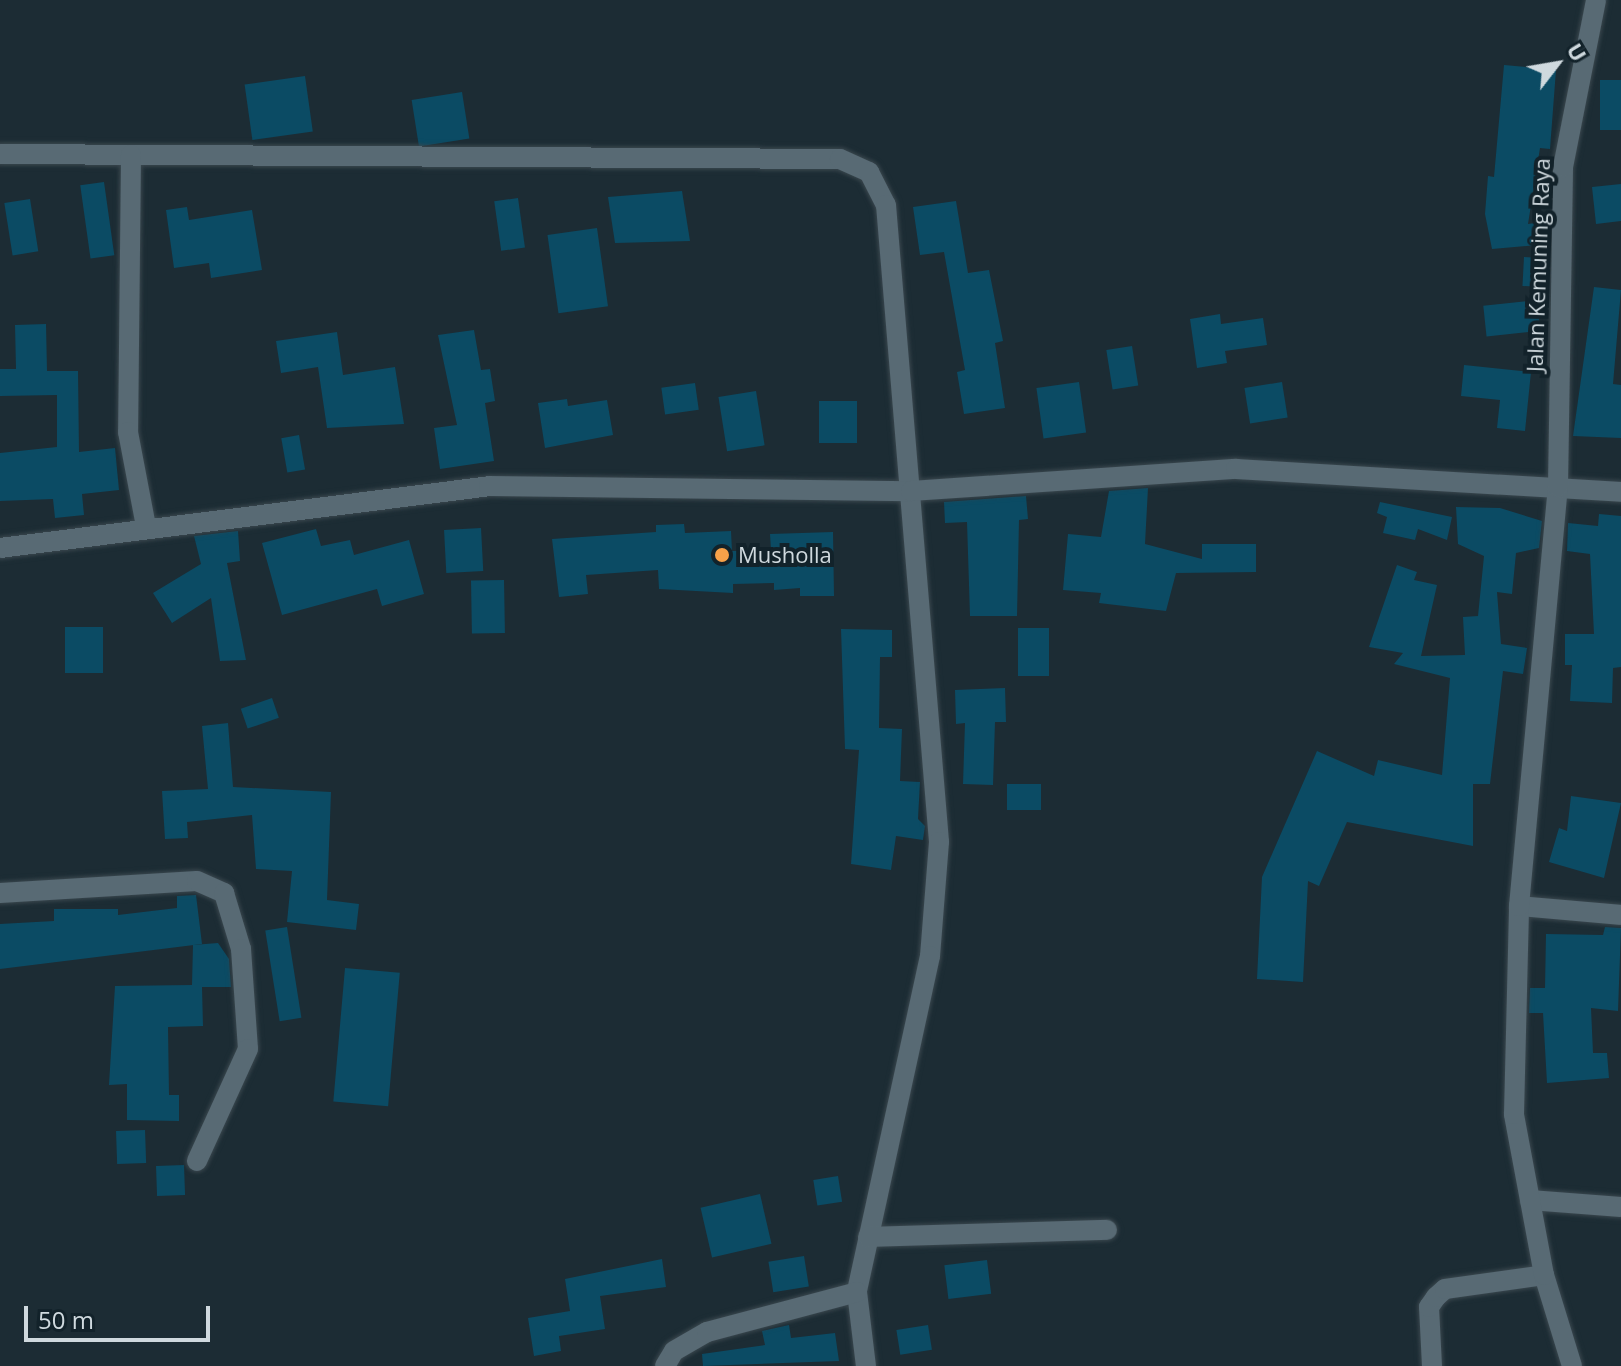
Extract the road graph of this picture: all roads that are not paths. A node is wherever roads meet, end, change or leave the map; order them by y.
1 (1596, 0) edge
2 (0, 154) edge
3 (131, 155) junction
4 (1558, 487) junction
5 (911, 491) junction
6 (1621, 492) edge
7 (146, 526) junction
8 (0, 548) edge
9 (0, 893) edge
10 (1519, 906) junction
11 (1621, 915) edge
12 (197, 1161) dead end
13 (1530, 1200) junction
14 (1621, 1207) edge
15 (1107, 1230) dead end
16 (868, 1237) junction
17 (1544, 1275) junction
18 (857, 1292) junction
19 (665, 1366) edge
20 (866, 1366) edge
21 (1432, 1366) edge
22 (1572, 1366) edge

1 - 4 street, Jalan Kemuning Raya
2 - 3 street
3 - 5 street
3 - 7 street
4 - 5 street
4 - 6 street
4 - 10 street, Jalan Kemuning Raya
5 - 7 street
5 - 16 street
7 - 8 street
9 - 12 street
10 - 11 street
10 - 13 street, Jalan Kemuning Raya
13 - 14 street
13 - 17 street, Jalan Kemuning Raya
15 - 16 street
16 - 18 street
17 - 21 street
17 - 22 street, Jalan Kemuning Raya
18 - 19 street
18 - 20 street

